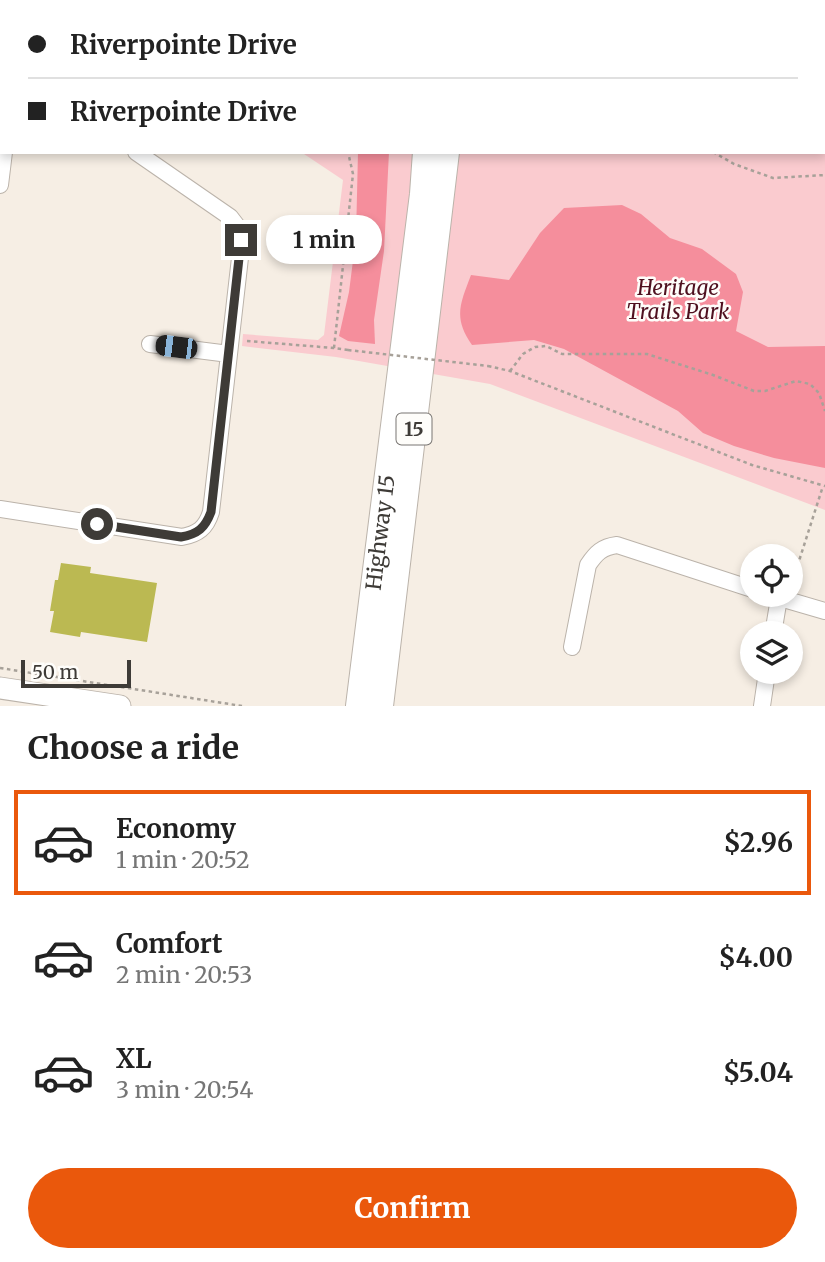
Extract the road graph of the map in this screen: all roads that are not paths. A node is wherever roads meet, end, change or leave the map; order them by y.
1 (4, 154) edge
2 (139, 154) edge
3 (425, 154) edge
4 (447, 154) edge
5 (0, 185) edge
6 (150, 344) dead end
7 (229, 346) junction
8 (0, 509) edge
9 (740, 585) edge
10 (803, 602) edge
11 (825, 611) edge
12 (572, 648) dead end
13 (765, 684) edge
14 (0, 688) edge
15 (120, 705) edge
16 (358, 705) edge
17 (381, 705) edge
18 (762, 705) edge

1 - 5 street
2 - 7 street
3 - 16 main road, Highway 15
4 - 17 main road, Highway 15 / 15
6 - 7 street
7 - 8 street
9 - 12 street
10 - 11 street
13 - 18 street
14 - 15 main road

